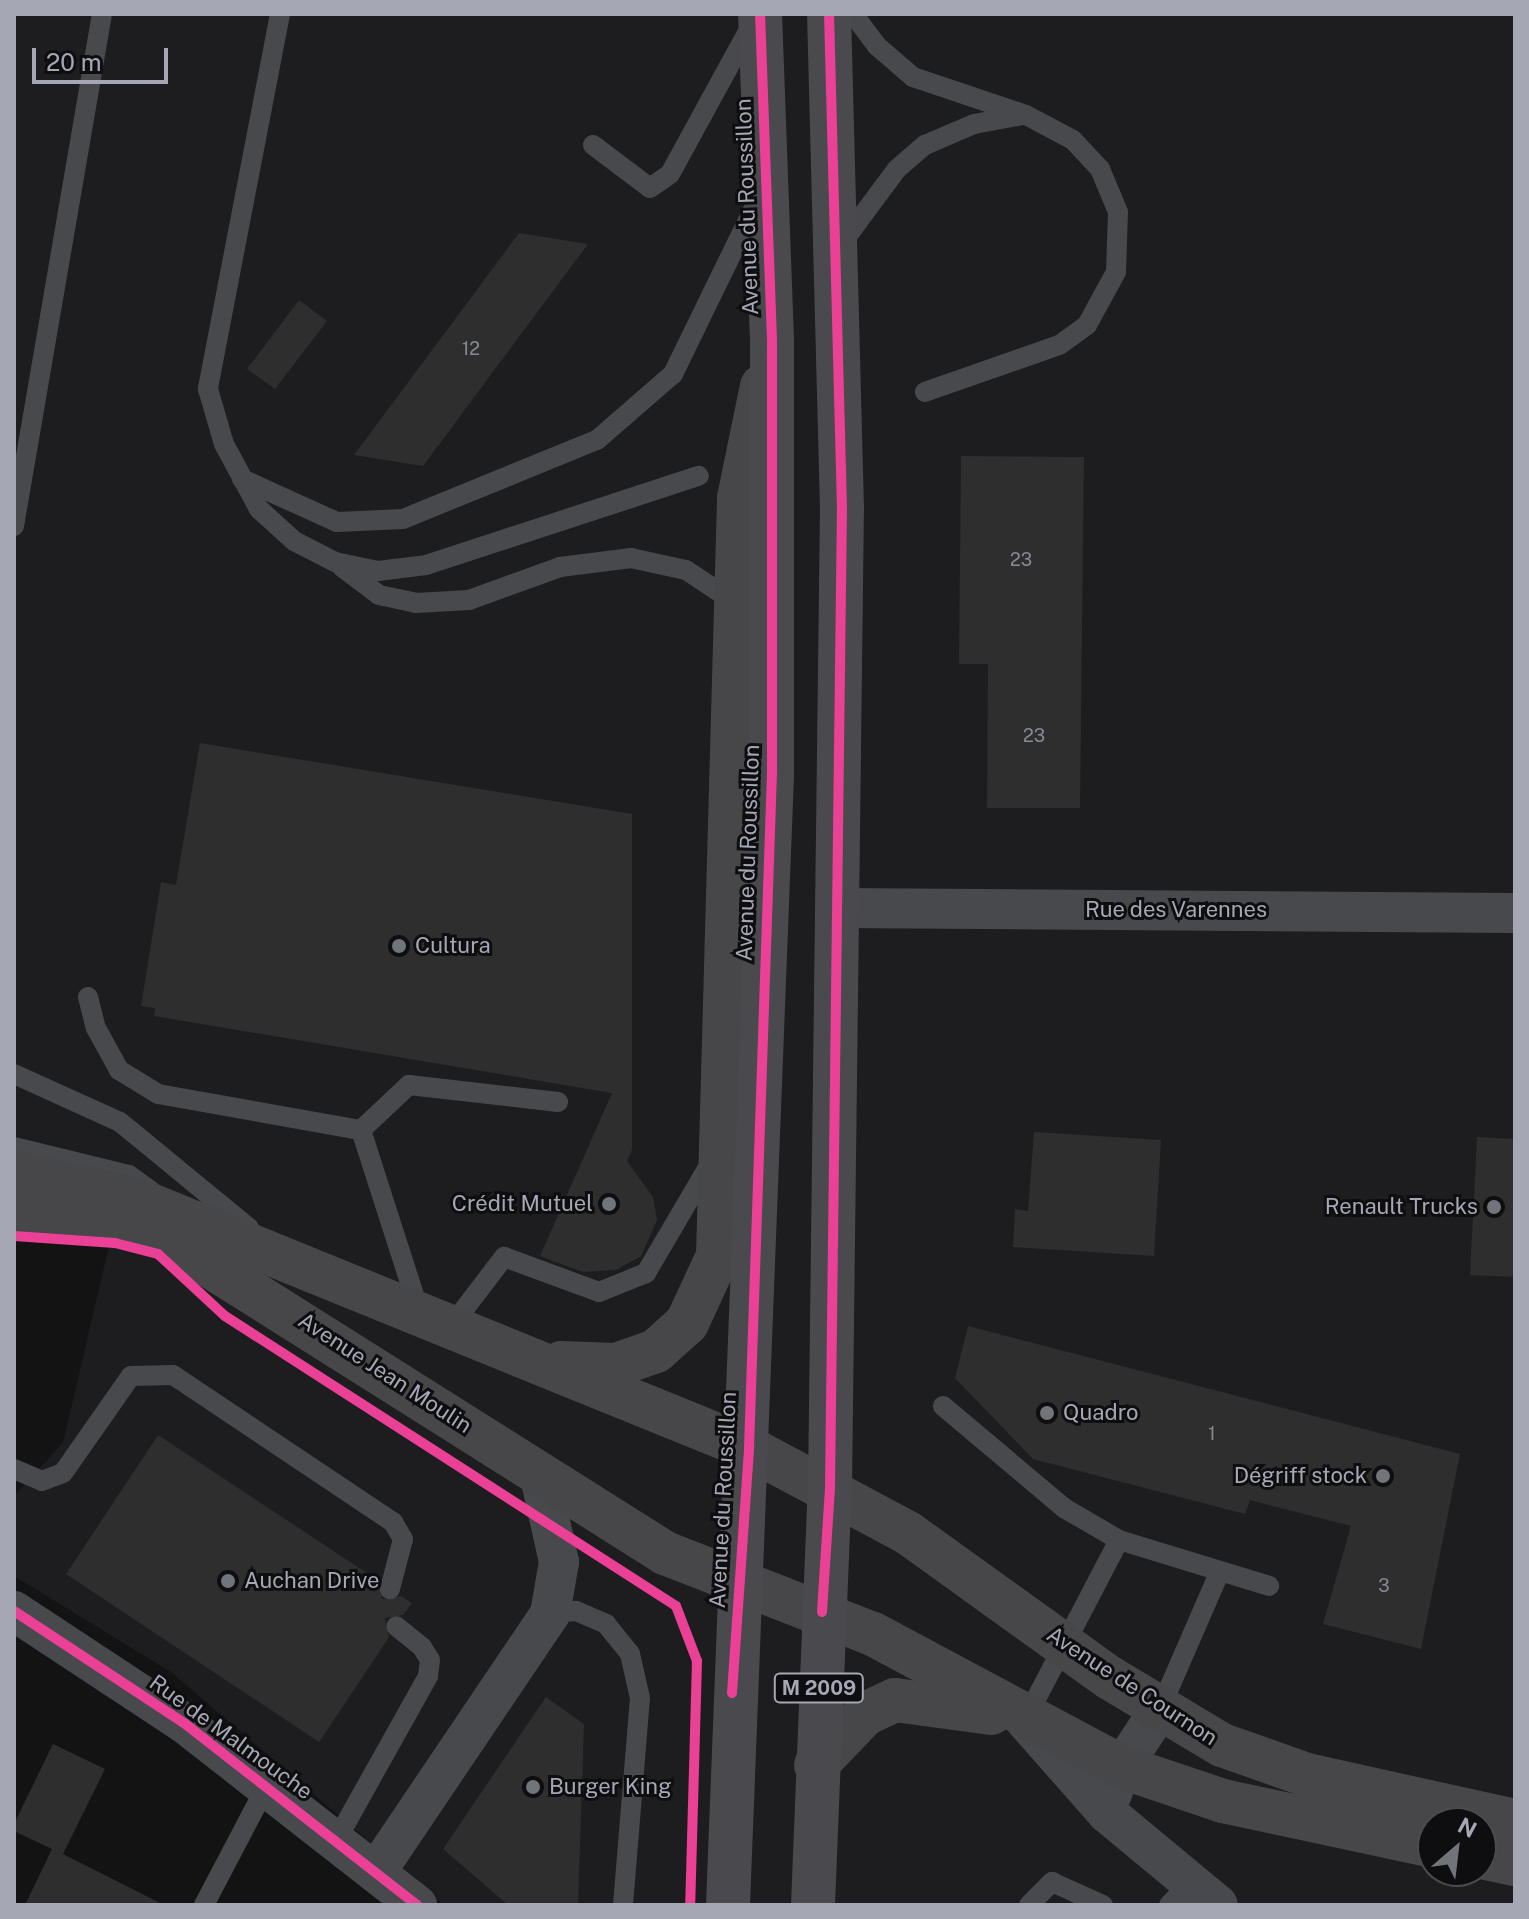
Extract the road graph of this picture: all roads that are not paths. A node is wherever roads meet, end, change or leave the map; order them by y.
1 (102, 14) edge
2 (280, 14) edge
3 (759, 14) edge
4 (829, 14) edge
5 (853, 14) edge
6 (1026, 115) junction
7 (593, 145) dead end
8 (768, 177) junction
9 (839, 247) junction
10 (772, 340) junction
11 (925, 392) dead end
12 (238, 476) junction
13 (699, 476) dead end
14 (14, 526) edge
15 (335, 562) junction
16 (737, 604) junction
17 (837, 908) junction
18 (1515, 913) edge
19 (88, 997) dead end
20 (14, 1074) edge
21 (558, 1102) dead end
22 (361, 1130) junction
23 (14, 1147) edge
24 (14, 1172) edge
25 (734, 1193) junction
26 (14, 1216) edge
27 (189, 1220) junction
28 (294, 1262) junction
29 (435, 1324) junction
30 (522, 1362) junction
31 (943, 1406) dead end
32 (749, 1448) junction
33 (14, 1469) edge
34 (539, 1472) junction
35 (830, 1487) junction
36 (1119, 1540) junction
37 (1220, 1571) junction
38 (737, 1586) junction
39 (1269, 1586) dead end
40 (390, 1589) dead end
41 (14, 1611) edge
42 (822, 1612) junction
43 (550, 1614) junction
44 (396, 1626) dead end
45 (1066, 1646) junction
46 (1160, 1709) junction
47 (1025, 1720) junction
48 (816, 1765) junction
49 (1122, 1767) junction
50 (267, 1785) junction
51 (1107, 1813) junction
52 (1515, 1821) edge
53 (337, 1839) junction
54 (1417, 1843) edge
55 (378, 1869) junction
56 (1192, 1898) edge
57 (204, 1905) edge
58 (417, 1905) edge
59 (623, 1905) edge
60 (728, 1905) edge
61 (813, 1905) edge
62 (1029, 1905) edge
63 (1103, 1905) edge

1 - 14 lane
2 - 12 lane
3 - 7 lane
3 - 8 main road, Avenue du Roussillon
4 - 9 main road, M 2009
5 - 6 lane
6 - 9 lane
6 - 11 lane
8 - 10 main road, Avenue du Roussillon
8 - 12 lane
9 - 17 main road, M 2009
10 - 16 main road
10 - 25 main road, Avenue du Roussillon
12 - 15 lane
13 - 15 lane
15 - 16 lane
16 - 25 main road
17 - 18 street, Rue des Varennes
17 - 35 main road, M 2009
19 - 22 lane
20 - 28 lane
21 - 22 lane
22 - 29 lane
23 - 27 lane
24 - 27 main road
25 - 29 lane
25 - 30 main road
25 - 32 main road, Avenue du Roussillon
26 - 34 main road, Avenue Jean Moulin
27 - 28 main road
28 - 29 main road
29 - 30 main road
30 - 32 main road
31 - 36 lane
32 - 35 main road, Avenue de Cournon
32 - 38 main road, Avenue du Roussillon
33 - 40 lane
34 - 38 main road, Avenue Jean Moulin
34 - 43 street
35 - 42 main road, M 2009
35 - 45 main road, Avenue de Cournon
36 - 37 lane
36 - 45 lane
37 - 39 lane
37 - 46 lane
38 - 42 main road, Avenue Jean Moulin
38 - 60 main road, Avenue du Roussillon
41 - 50 street, Rue de Malmouche
42 - 47 main road
42 - 48 main road, M 2009
43 - 55 street
43 - 59 lane
44 - 53 lane
45 - 46 main road, Avenue de Cournon
45 - 47 lane
46 - 49 street
46 - 52 main road, Avenue de Cournon
47 - 48 main road
47 - 49 main road
47 - 51 street
48 - 61 main road, M 2009
49 - 51 street
49 - 54 main road
50 - 53 street, Rue de Malmouche
50 - 57 lane
51 - 56 street
53 - 55 street, Rue de Malmouche
55 - 58 street, Rue de Malmouche
62 - 63 lane

